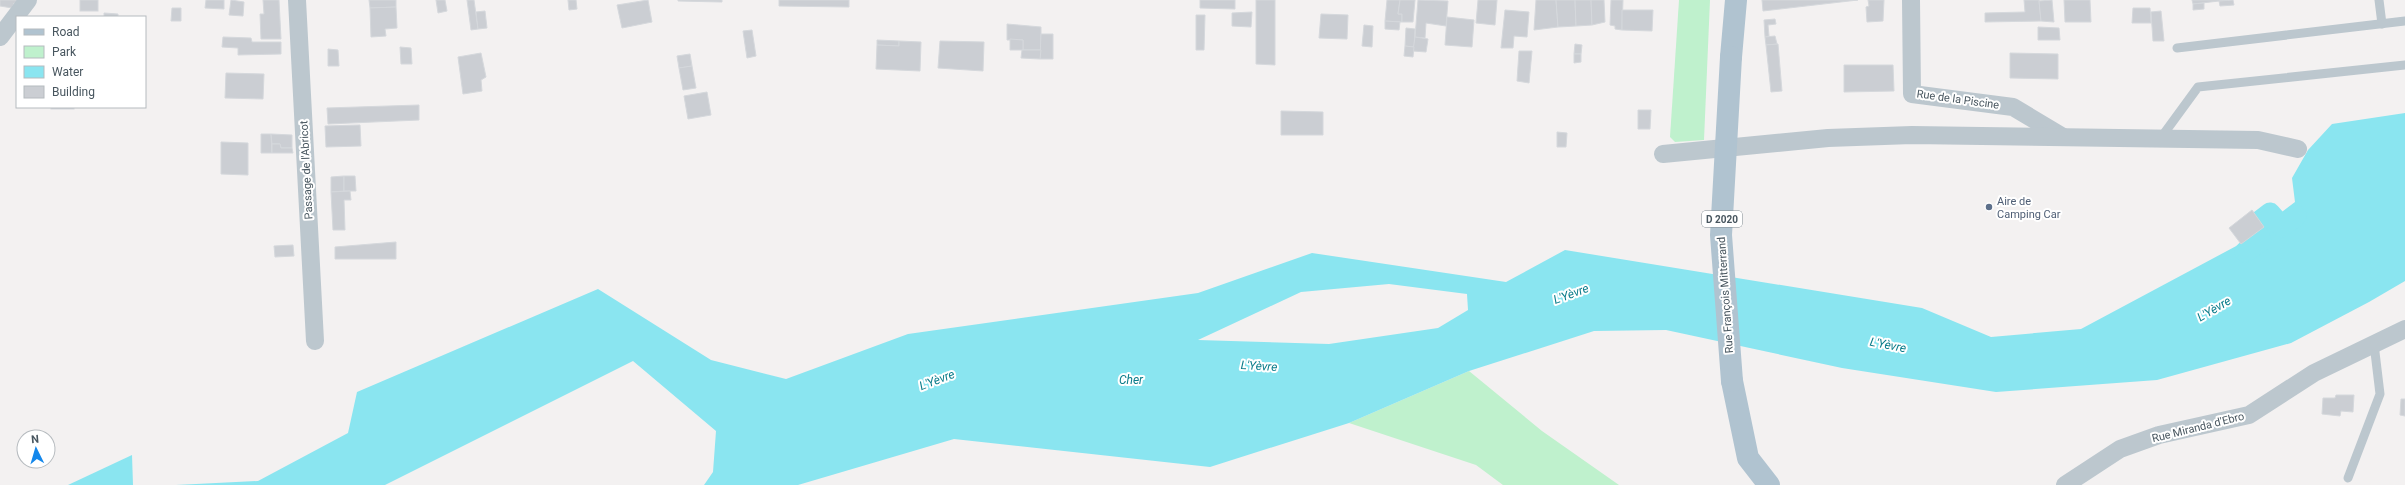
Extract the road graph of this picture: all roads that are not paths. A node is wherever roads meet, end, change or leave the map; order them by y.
1 (28, 0) edge
2 (297, 0) edge
3 (1736, 0) edge
4 (1911, 0) edge
5 (2379, 0) edge
6 (2405, 21) edge
7 (2382, 24) junction
8 (0, 37) edge
9 (2177, 48) dead end
10 (2405, 65) edge
11 (2064, 138) junction
12 (2160, 139) junction
13 (2298, 149) dead end
14 (1664, 154) dead end
15 (2405, 329) edge
16 (315, 341) dead end
17 (2374, 344) junction
18 (2094, 465) junction
19 (2348, 478) dead end
20 (1768, 485) edge
21 (2065, 485) edge
22 (2086, 485) edge

1 - 8 street
2 - 16 street, Passage de l'Abricot
3 - 20 main road, Rue François Mitterrand / D 2020, bridge
4 - 11 street, Rue de la Piscine
5 - 7 lane
6 - 7 lane
7 - 9 lane
10 - 12 lane
11 - 12 street
11 - 14 street
12 - 13 street
15 - 17 street, Rue Miranda d'Ebro
17 - 18 street, Rue Miranda d'Ebro
17 - 19 lane
18 - 21 street, Rue Miranda d'Ebro
18 - 22 street

